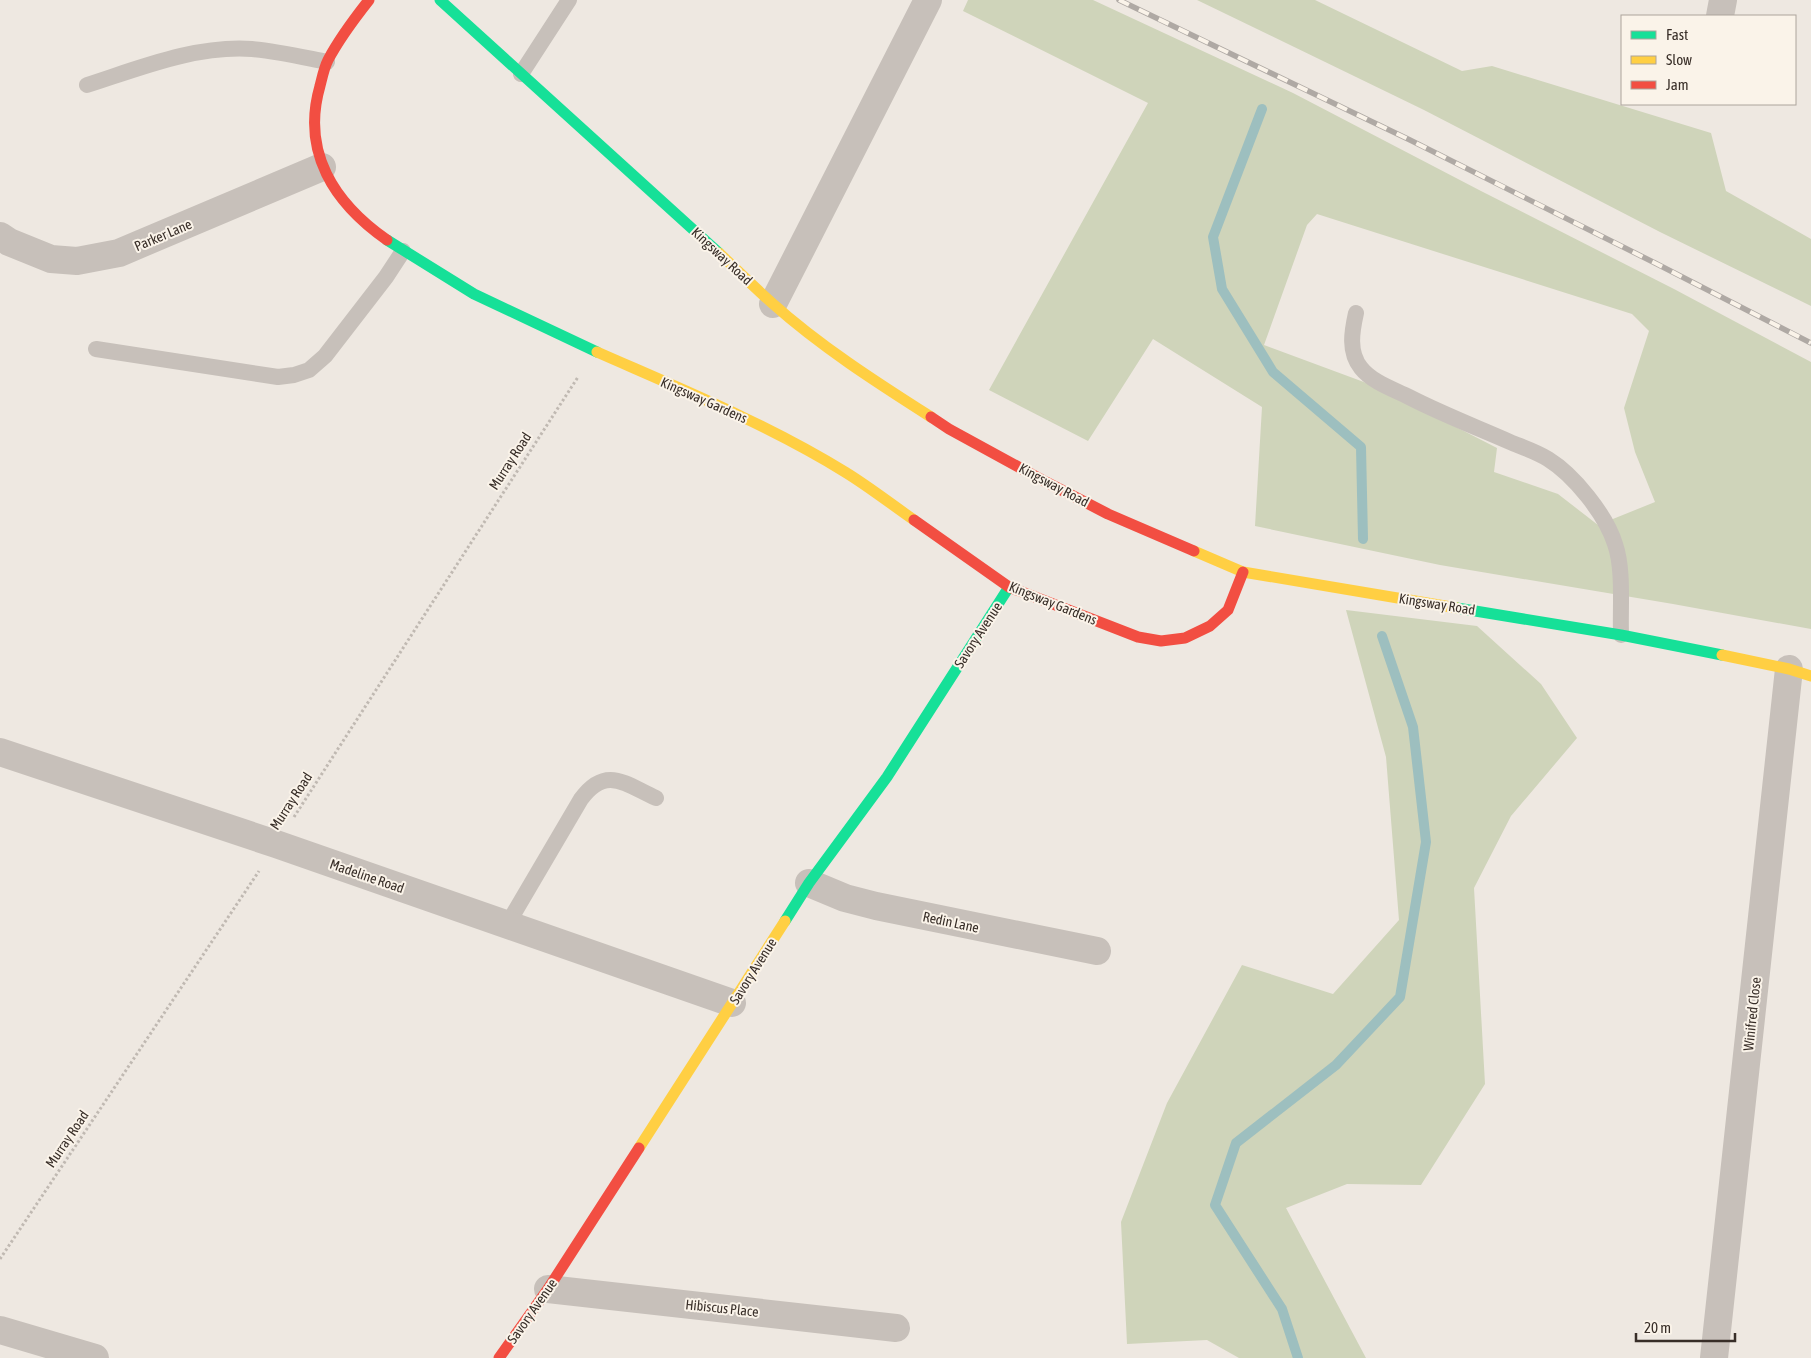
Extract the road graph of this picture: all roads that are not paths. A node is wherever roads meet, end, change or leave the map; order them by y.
1 (369, 0) edge
2 (440, 0) edge
3 (569, 0) edge
4 (928, 0) edge
5 (1723, 0) edge
6 (1720, 15) edge
7 (327, 62) junction
8 (522, 74) junction
9 (87, 85) dead end
10 (322, 167) junction
11 (0, 236) edge
12 (403, 251) junction
13 (773, 304) junction
14 (1356, 313) dead end
15 (96, 349) dead end
16 (1243, 572) junction
17 (1009, 587) junction
18 (1621, 635) junction
19 (1800, 672) edge
20 (0, 752) edge
21 (656, 798) dead end
22 (809, 883) junction
23 (507, 924) junction
24 (1097, 951) dead end
25 (732, 1004) junction
26 (548, 1289) junction
27 (896, 1328) dead end
28 (0, 1330) edge
29 (95, 1358) edge
30 (499, 1358) edge
31 (1714, 1358) edge

1 - 7 street, Kingsway Gardens
2 - 8 street, Kingsway Road
3 - 8 lane
4 - 13 street
5 - 6 street
7 - 9 lane
7 - 10 street, Kingsway Gardens
8 - 13 street, Kingsway Road
10 - 11 street, Parker Lane
10 - 12 street, Kingsway Gardens
12 - 15 lane
12 - 17 street, Kingsway Gardens
13 - 16 street, Kingsway Road
14 - 18 lane
16 - 17 street, Kingsway Gardens
16 - 18 street, Kingsway Road
17 - 22 street, Savory Avenue
18 - 19 street, Kingsway Road
19 - 31 street, Winifred Close
20 - 23 street, Madeline Road
21 - 23 lane
22 - 24 street, Redin Lane
22 - 25 street, Savory Avenue
23 - 25 street, Madeline Road
25 - 26 street, Savory Avenue
26 - 27 street, Hibiscus Place
26 - 30 street, Savory Avenue
28 - 29 street

